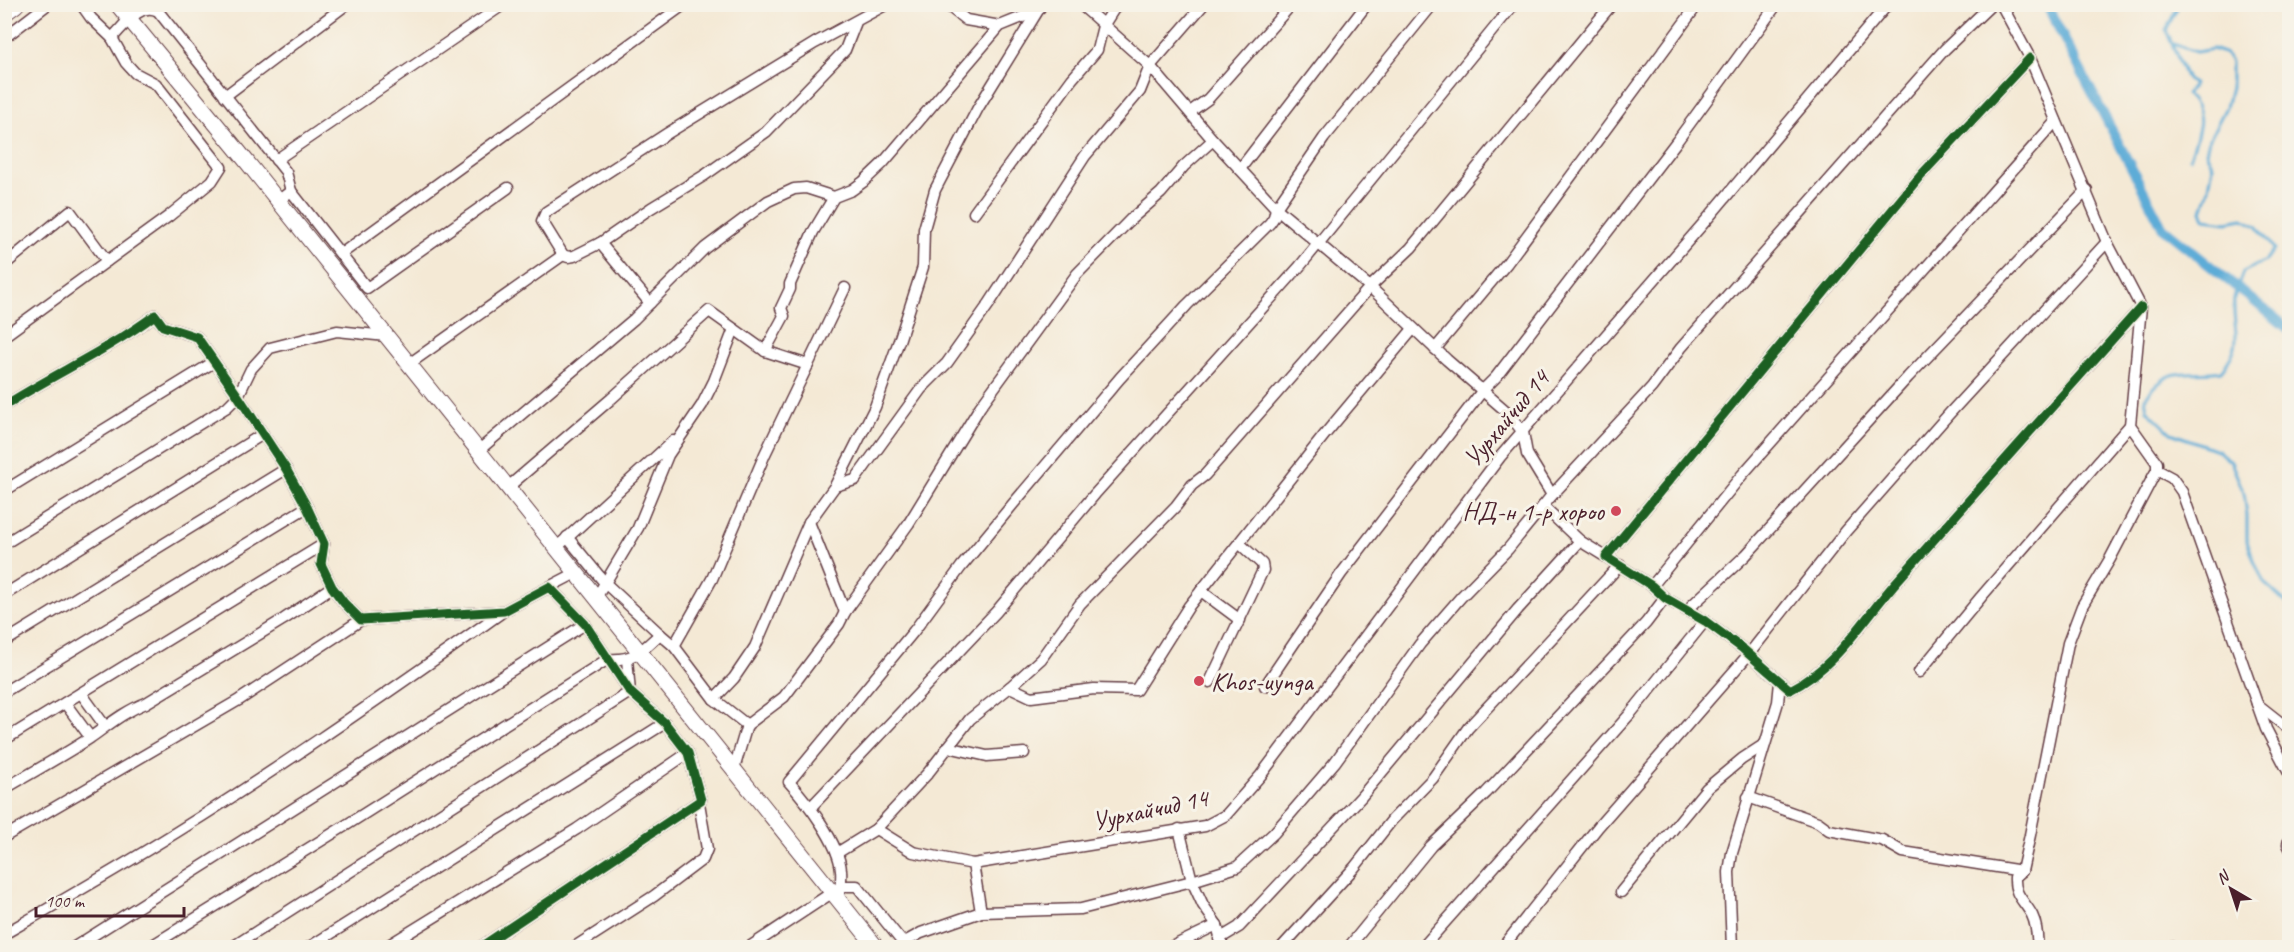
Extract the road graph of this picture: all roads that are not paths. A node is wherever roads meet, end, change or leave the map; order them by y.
1 (15, 4) edge
2 (81, 4) edge
3 (117, 4) edge
4 (347, 4) edge
5 (504, 4) edge
6 (685, 4) edge
7 (887, 4) edge
8 (946, 4) edge
9 (1080, 4) edge
10 (1117, 4) edge
11 (1204, 4) edge
12 (1292, 4) edge
13 (1367, 4) edge
14 (1433, 4) edge
15 (1514, 4) edge
16 (1612, 4) edge
17 (1698, 4) edge
18 (1777, 4) edge
19 (1888, 4) edge
20 (1992, 4) edge
21 (2001, 4) edge
22 (45, 5) edge
23 (1039, 8) edge
24 (4, 12) edge
25 (130, 20) junction
26 (856, 22) junction
27 (1103, 26) junction
28 (1000, 27) junction
29 (4, 38) edge
30 (112, 38) junction
31 (2030, 58) junction
32 (1150, 66) junction
33 (225, 96) junction
34 (1190, 112) junction
35 (2056, 121) junction
36 (1213, 140) junction
37 (276, 160) junction
38 (1240, 170) junction
39 (508, 188) dead end
40 (2087, 190) junction
41 (291, 191) junction
42 (834, 196) junction
43 (278, 201) junction
44 (1276, 208) junction
45 (974, 213) dead end
46 (1318, 241) junction
47 (2107, 242) junction
48 (600, 243) junction
49 (341, 255) junction
50 (563, 255) junction
51 (107, 261) junction
52 (4, 265) edge
53 (1370, 287) junction
54 (844, 288) dead end
55 (650, 303) junction
56 (2141, 307) junction
57 (734, 329) junction
58 (1413, 329) junction
59 (4, 336) edge
60 (386, 336) junction
61 (1435, 349) junction
62 (765, 351) junction
63 (214, 362) junction
64 (409, 364) junction
65 (808, 365) junction
66 (1483, 390) junction
67 (238, 396) junction
68 (4, 406) edge
69 (2130, 425) junction
70 (687, 428) junction
71 (1523, 432) junction
72 (263, 434) junction
73 (478, 451) junction
74 (286, 469) junction
75 (2157, 470) junction
76 (835, 486) junction
77 (507, 488) junction
78 (4, 490) edge
79 (1552, 495) junction
80 (1543, 506) junction
81 (306, 507) junction
82 (809, 522) junction
83 (1580, 541) junction
84 (561, 543) junction
85 (1239, 543) junction
86 (4, 544) edge
87 (324, 544) junction
88 (1606, 557) junction
89 (1620, 566) junction
90 (576, 573) junction
91 (605, 583) junction
92 (1652, 586) junction
93 (332, 587) junction
94 (549, 587) junction
95 (1201, 591) junction
96 (4, 595) edge
97 (596, 598) junction
98 (1665, 598) junction
99 (1687, 610) junction
100 (504, 611) junction
101 (845, 612) junction
102 (361, 620) junction
103 (1240, 620) junction
104 (1705, 621) junction
105 (585, 624) junction
106 (660, 634) junction
107 (4, 642) edge
108 (674, 645) junction
109 (1749, 654) junction
110 (634, 656) junction
111 (608, 659) junction
112 (1919, 672) dead end
113 (1210, 682) dead end
114 (1780, 682) junction
115 (1265, 686) dead end
116 (1010, 687) junction
117 (4, 692) edge
118 (630, 692) junction
119 (81, 693) junction
120 (714, 699) junction
121 (65, 703) junction
122 (2257, 704) junction
123 (665, 723) junction
124 (747, 725) junction
125 (105, 726) junction
126 (2289, 730) edge
127 (90, 737) junction
128 (4, 740) edge
129 (1765, 744) junction
130 (948, 747) junction
131 (688, 753) junction
132 (1024, 753) dead end
133 (734, 769) junction
134 (2289, 775) edge
135 (4, 789) edge
136 (1748, 797) junction
137 (699, 803) junction
138 (811, 807) junction
139 (876, 829) junction
140 (1179, 829) junction
141 (2289, 836) edge
142 (4, 837) edge
143 (2289, 848) edge
144 (837, 853) junction
145 (973, 864) junction
146 (2022, 871) junction
147 (1192, 881) junction
148 (837, 892) junction
149 (1621, 892) dead end
150 (981, 912) junction
151 (1217, 925) junction
152 (4, 934) edge
153 (1221, 943) edge
154 (73, 948) edge
155 (148, 948) edge
156 (231, 948) edge
157 (308, 948) edge
158 (384, 948) edge
159 (480, 948) edge
160 (573, 948) edge
161 (748, 948) edge
162 (877, 948) edge
163 (1169, 948) edge
164 (1281, 948) edge
165 (1348, 948) edge
166 (1422, 948) edge
167 (1502, 948) edge
168 (1732, 948) edge
169 (2038, 948) edge

1 - 24 highway
2 - 30 street
3 - 25 main road
4 - 33 street
5 - 37 street
6 - 49 street
7 - 26 street
8 - 28 street
9 - 27 street
10 - 27 street
11 - 32 street
12 - 34 street
13 - 38 street
14 - 44 street
15 - 46 street
16 - 53 street
17 - 61 street
18 - 66 street
19 - 71 street, Уурхайчид 14
20 - 79 street
21 - 31 street
22 - 29 street
23 - 28 street
23 - 76 street
25 - 30 street
25 - 33 street
25 - 43 main road
26 - 48 street
26 - 50 street
27 - 32 street
27 - 45 street
28 - 42 street
30 - 51 street
31 - 35 street
31 - 88 street
32 - 34 street
32 - 76 street
33 - 37 street
34 - 36 street
35 - 40 street
35 - 92 street
36 - 38 street
36 - 101 street
37 - 41 street
38 - 44 street
39 - 49 street
40 - 47 street
40 - 99 street
41 - 43 street
41 - 49 street
42 - 55 street
42 - 62 street
43 - 60 main road
44 - 46 street
44 - 138 street
46 - 53 street
46 - 138 street
47 - 56 street
47 - 109 street
48 - 50 street
48 - 55 street
50 - 64 street
51 - 52 street
51 - 59 street
53 - 58 street
53 - 116 street
54 - 65 street
55 - 73 street
56 - 69 street
56 - 114 street
57 - 62 street
57 - 70 street
57 - 77 street
58 - 61 street
58 - 85 street
60 - 64 main road
60 - 67 street
61 - 66 street
62 - 65 street
63 - 67 street
63 - 68 street
63 - 78 street
64 - 73 main road
65 - 108 street
66 - 71 street
66 - 115 street
67 - 72 street
67 - 86 street
69 - 75 street
69 - 112 street
70 - 84 street
70 - 91 street
71 - 79 street
71 - 140 street, Уурхайчид 14
72 - 74 street
72 - 96 street
73 - 77 main road
74 - 81 street
74 - 107 street
75 - 122 street
75 - 146 street
76 - 82 street
77 - 84 main road
79 - 80 street
80 - 83 street
80 - 147 street
81 - 87 street
81 - 117 street
82 - 101 street
82 - 120 street
83 - 88 street
83 - 153 street
84 - 90 main road
84 - 91 street
85 - 95 street
85 - 103 street
87 - 93 street
87 - 119 street
88 - 89 street
89 - 92 street
89 - 164 street
90 - 94 street
90 - 97 main road
91 - 97 street
91 - 106 street
92 - 98 street
93 - 102 street
93 - 125 street
94 - 100 street
94 - 105 street
95 - 103 street
95 - 116 street
97 - 110 main road
98 - 99 street
98 - 165 street
99 - 104 street
100 - 102 street
100 - 152 street
101 - 124 street
102 - 142 street
103 - 113 street
104 - 109 street
104 - 166 street
105 - 111 street
105 - 154 street
106 - 108 street
106 - 110 street
108 - 120 street
109 - 114 street
109 - 167 street
110 - 111 street
110 - 118 street
110 - 133 main road
111 - 118 street
111 - 155 street
114 - 129 street
116 - 130 street
118 - 123 street
118 - 156 street
119 - 121 street
119 - 125 street
120 - 124 street
121 - 127 street
121 - 128 street
122 - 126 street
122 - 134 street
123 - 131 street
123 - 157 street
124 - 133 street
125 - 127 street
127 - 135 street
129 - 136 street
129 - 149 street
130 - 132 street
130 - 139 street
131 - 137 street
131 - 158 street
133 - 148 main road
136 - 146 street
136 - 168 street
137 - 159 street
137 - 160 street
138 - 144 street
139 - 144 street
139 - 145 street
140 - 145 street, Уурхайчид 14
140 - 147 street
141 - 143 street
144 - 148 street
145 - 150 street
146 - 169 street
147 - 150 street
147 - 151 street
148 - 150 street
148 - 161 street
148 - 162 main road
151 - 153 street
151 - 163 street

